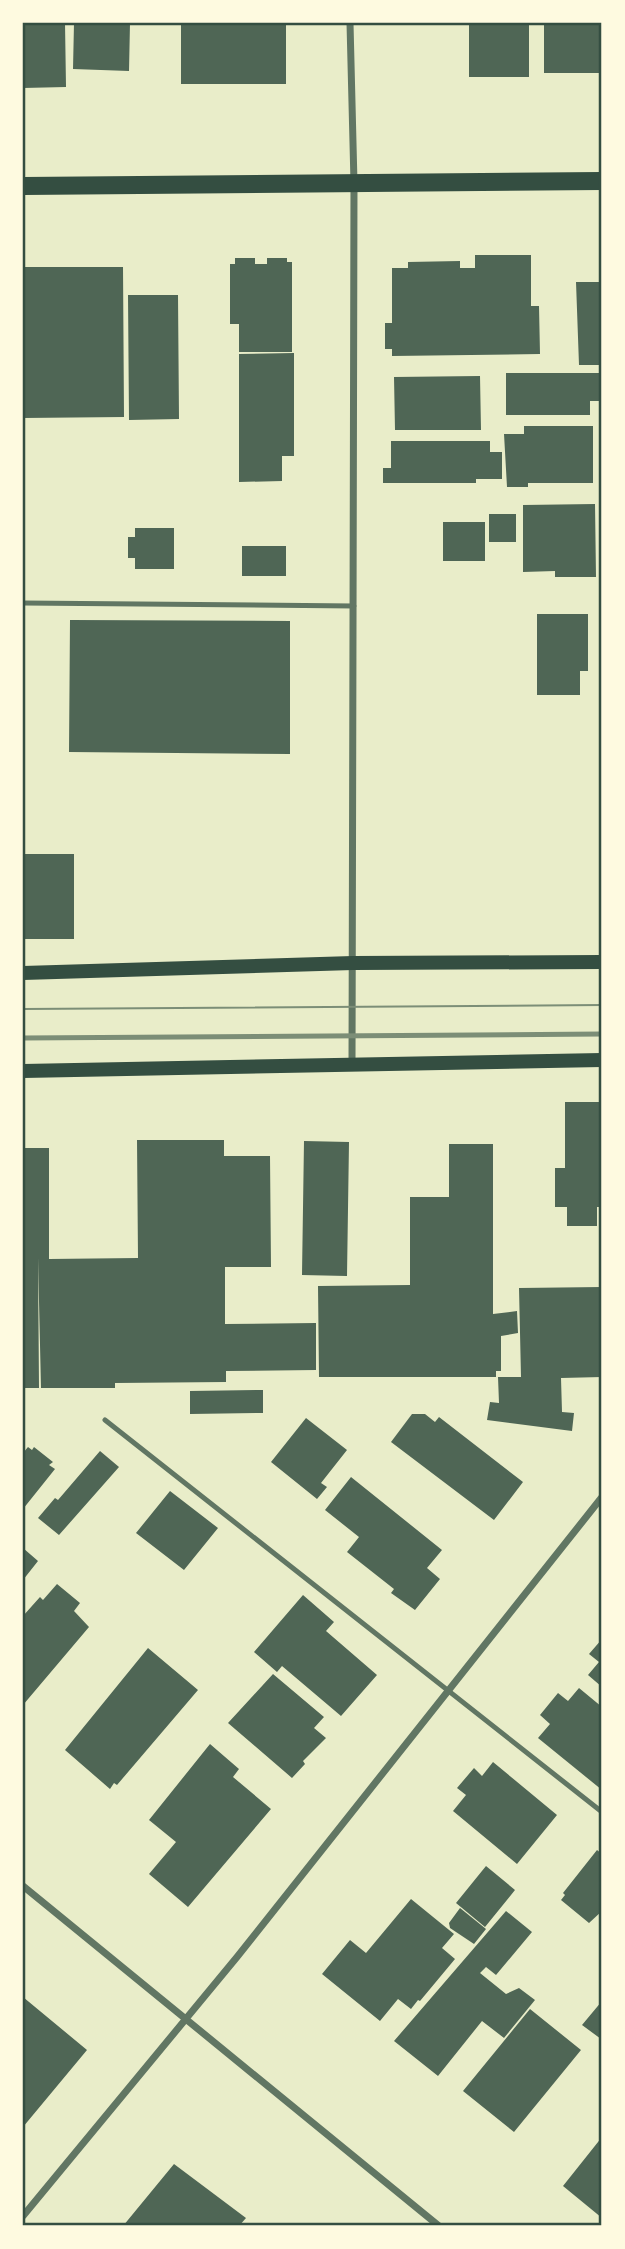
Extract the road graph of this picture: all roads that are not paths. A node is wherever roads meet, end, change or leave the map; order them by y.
1 (350, 23) edge
2 (602, 181) edge
3 (354, 183) junction
4 (23, 186) edge
5 (23, 603) edge
6 (354, 606) junction
7 (602, 962) edge
8 (354, 963) junction
9 (23, 973) edge
10 (602, 1060) edge
11 (352, 1067) junction
12 (23, 1071) edge
13 (105, 1420) dead end
14 (602, 1497) edge
15 (451, 1690) junction
16 (602, 1812) edge
17 (23, 1886) edge
18 (186, 2020) junction
19 (23, 2216) edge
20 (439, 2226) edge

1 - 3 street
2 - 3 main road
3 - 4 main road
3 - 6 street
5 - 6 lane
6 - 8 street
7 - 8 main road
8 - 9 main road
8 - 11 street
10 - 11 main road
11 - 12 main road
13 - 15 lane
14 - 15 street
15 - 16 lane
15 - 18 street
17 - 18 street
18 - 19 street
18 - 20 street

